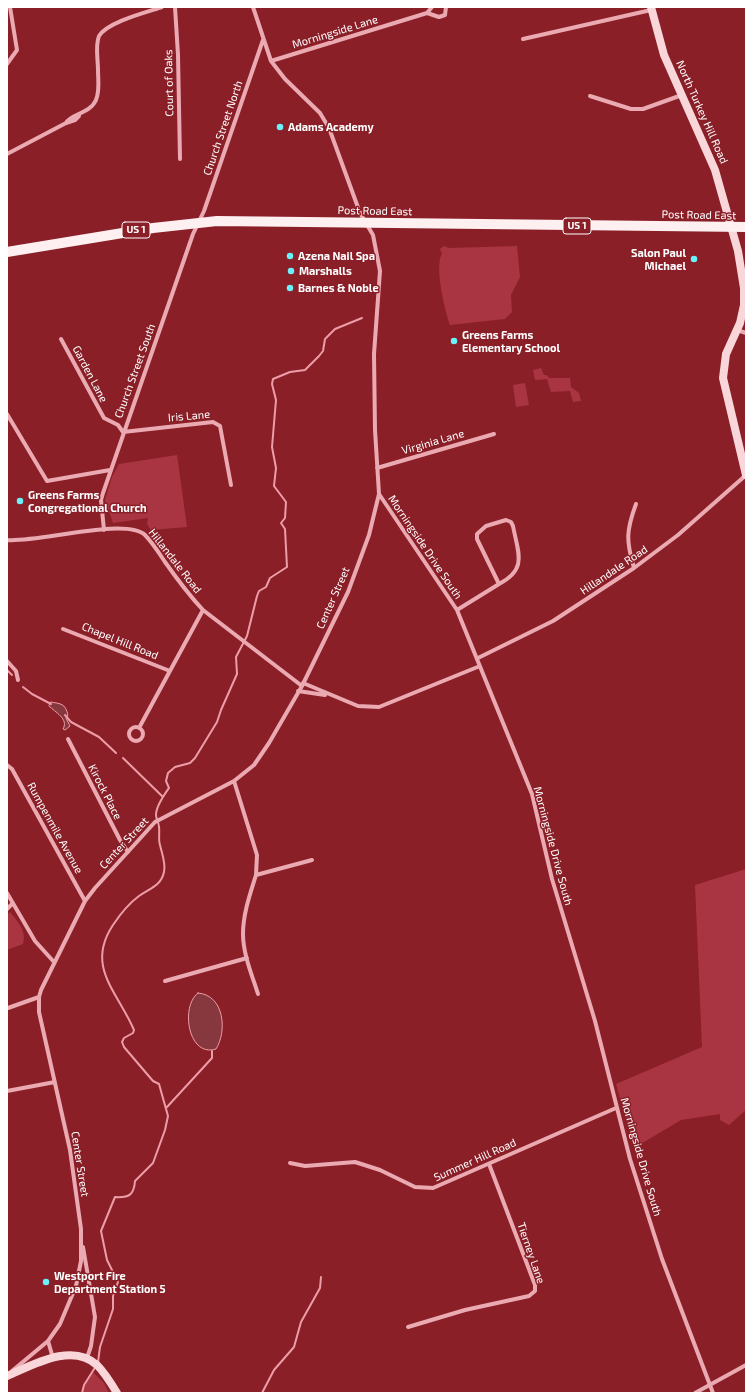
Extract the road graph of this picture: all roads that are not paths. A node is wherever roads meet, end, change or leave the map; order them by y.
1 (10, 7) edge
2 (162, 7) edge
3 (175, 7) edge
4 (253, 7) edge
5 (432, 7) edge
6 (446, 7) edge
7 (651, 9) edge
8 (427, 13) junction
9 (263, 39) junction
10 (523, 39) dead end
11 (271, 61) junction
12 (7, 64) edge
13 (682, 95) junction
14 (590, 96) dead end
15 (7, 154) edge
16 (180, 159) dead end
17 (199, 222) junction
18 (366, 223) junction
19 (731, 227) junction
20 (746, 227) edge
21 (7, 252) edge
22 (737, 330) junction
23 (746, 333) edge
24 (61, 339) dead end
25 (7, 414) edge
26 (123, 432) junction
27 (494, 434) dead end
28 (377, 468) junction
29 (110, 470) junction
30 (746, 475) edge
31 (231, 485) dead end
32 (379, 494) junction
33 (636, 504) dead end
34 (104, 530) junction
35 (7, 540) edge
36 (634, 568) junction
37 (499, 584) junction
38 (203, 610) junction
39 (456, 610) junction
40 (63, 629) dead end
41 (478, 658) junction
42 (7, 662) edge
43 (480, 666) junction
44 (170, 671) junction
45 (18, 680) dead end
46 (302, 684) junction
47 (298, 691) junction
48 (331, 696) junction
49 (139, 728) dead end
50 (68, 739) dead end
51 (8, 765) edge
52 (234, 781) junction
53 (128, 852) junction
54 (312, 860) dead end
55 (256, 875) junction
56 (7, 893) edge
57 (85, 901) junction
58 (13, 903) junction
59 (7, 909) edge
60 (247, 958) junction
61 (54, 962) junction
62 (165, 981) dead end
63 (258, 994) dead end
64 (39, 997) junction
65 (8, 1008) dead end
66 (55, 1082) junction
67 (7, 1091) edge
68 (616, 1108) junction
69 (290, 1163) dead end
70 (489, 1164) junction
71 (82, 1243) junction
72 (408, 1327) dead end
73 (48, 1341) junction
74 (53, 1358) junction
75 (90, 1360) junction
76 (746, 1365) edge
77 (7, 1375) edge
78 (710, 1385) junction
79 (117, 1393) edge
80 (695, 1393) edge
81 (713, 1393) edge

1 - 12 street
2 - 15 street
3 - 16 street, Court of Oaks
4 - 9 street, Morningside Drive South
5 - 8 street
6 - 8 street, Morningside Lane
7 - 10 street
7 - 13 street, North Turkey Hill Road
8 - 11 street, Morningside Lane
9 - 11 street, Morningside Drive South
9 - 17 street, Church Street North
11 - 18 street, Morningside Drive South
13 - 14 street
13 - 19 street, North Turkey Hill Road
17 - 18 main road, Post Road East / US 1
17 - 21 main road, Post Road East / US 1
17 - 26 street, Church Street South
18 - 19 main road, Post Road East / US 1
18 - 28 street, Morningside Drive South
19 - 20 main road, Post Road East / US 1
19 - 22 street, North Turkey Hill Road
22 - 23 street
22 - 30 street, North Turkey Hill Road
24 - 26 street, Garden Lane
25 - 29 street
26 - 29 street, Church Street South
26 - 31 street, Iris Lane
27 - 28 street, Virginia Lane
28 - 32 street, Morningside Drive South
29 - 34 street, Church Street South
30 - 36 street, Hillandale Road
32 - 39 street, Morningside Drive South
32 - 46 street, Center Street
33 - 36 street
34 - 35 street, Hillandale Road
34 - 38 street, Hillandale Road
36 - 41 street, Hillandale Road
37 - 37 street
37 - 39 street
38 - 44 street
38 - 46 street, Hillandale Road
39 - 41 street, Morningside Drive South
40 - 44 street, Chapel Hill Road
41 - 43 street, Morningside Drive South
42 - 45 street
43 - 48 street, Hillandale Road
43 - 68 street, Morningside Drive South
44 - 49 street
46 - 47 street, Center Street
46 - 48 street, Hillandale Road
47 - 48 street, Hillandale Road
47 - 52 street, Center Street
50 - 53 street, Kirock Place
51 - 57 street, Rumpenmile Avenue
52 - 53 street, Center Street
52 - 55 street
53 - 57 street, Center Street
54 - 55 street
55 - 60 street
56 - 58 street
57 - 61 street, Center Street
58 - 59 street
58 - 61 street
60 - 62 street
60 - 63 street
61 - 64 street, Center Street
64 - 65 street
64 - 66 street, Center Street
66 - 67 street
66 - 71 street, Center Street
68 - 70 street, Summer Hill Road
68 - 78 street, Morningside Drive South
69 - 70 street, Summer Hill Road
70 - 72 street, Tierney Lane
71 - 73 street, Center Street
71 - 75 street, Center Street
73 - 74 street
73 - 77 street, Center Street
74 - 75 street
74 - 77 street
75 - 79 street
76 - 78 street
78 - 80 street
78 - 81 street, Morningside Drive South

